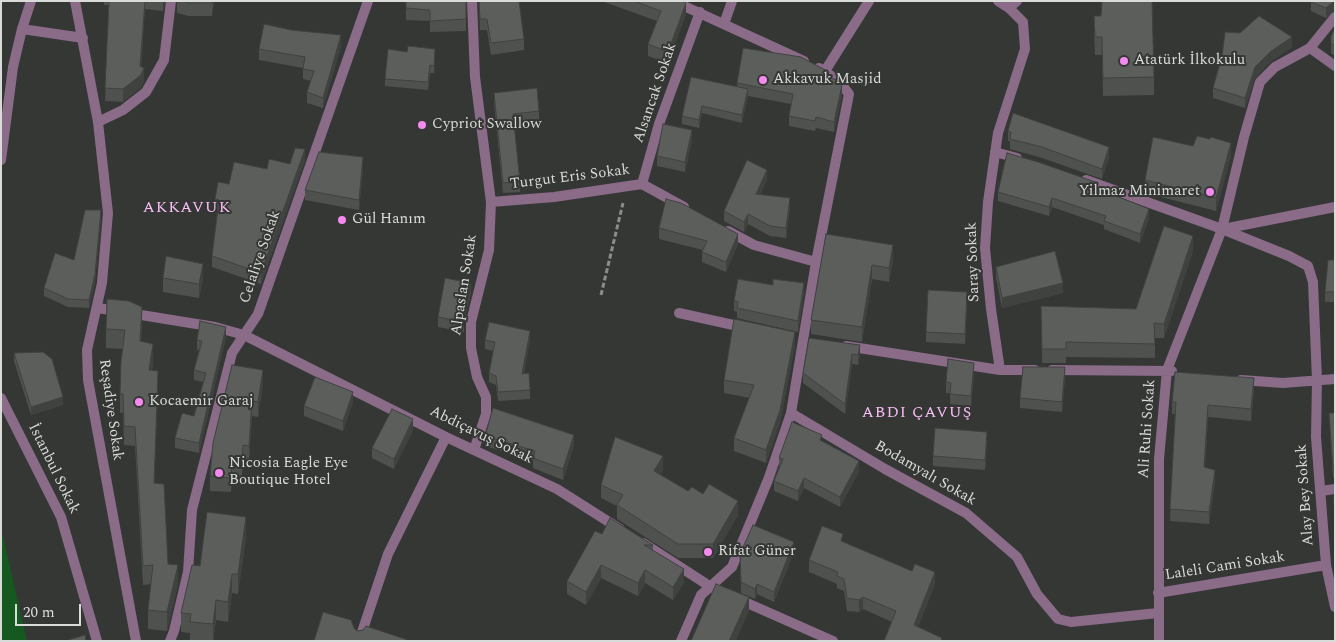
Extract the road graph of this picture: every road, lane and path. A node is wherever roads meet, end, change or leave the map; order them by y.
1 (31, 1) edge
2 (74, 1) edge
3 (171, 1) edge
4 (368, 1) edge
5 (472, 1) edge
6 (673, 1) edge
7 (732, 1) edge
8 (869, 1) edge
9 (998, 1) edge
10 (1013, 5) edge
11 (700, 12) junction
12 (1335, 17) edge
13 (724, 24) junction
14 (22, 29) junction
15 (82, 38) junction
16 (1310, 48) junction
17 (1335, 66) edge
18 (825, 71) junction
19 (98, 122) junction
20 (995, 152) junction
21 (1, 160) edge
22 (1031, 162) edge
23 (1077, 177) edge
24 (642, 184) junction
25 (627, 187) junction
26 (491, 202) junction
27 (1335, 207) edge
28 (694, 212) edge
29 (720, 226) edge
30 (1222, 229) junction
31 (816, 262) junction
32 (601, 295) dead end
33 (98, 308) junction
34 (679, 313) dead end
35 (756, 330) edge
36 (244, 335) junction
37 (834, 344) edge
38 (1000, 370) junction
39 (1167, 370) junction
40 (1184, 374) edge
41 (1229, 379) edge
42 (1335, 379) edge
43 (1318, 380) junction
44 (1, 398) edge
45 (791, 413) junction
46 (446, 437) junction
47 (474, 450) junction
48 (1335, 489) edge
49 (1320, 491) junction
50 (1326, 565) junction
51 (711, 586) junction
52 (1158, 593) junction
53 (1335, 607) edge
54 (1158, 613) junction
55 (97, 641) edge
56 (136, 641) edge
57 (170, 641) edge
58 (360, 641) edge
59 (681, 641) edge
60 (833, 641) edge
61 (1159, 641) edge

1 - 14 street
2 - 15 street, Reşadiye Sokak
3 - 19 street
4 - 36 street, Celaliye Sokak
5 - 26 street, Alpaslan Sokak
6 - 11 street
7 - 13 street
8 - 18 street
9 - 10 street
10 - 20 street, Saray Sokak
11 - 13 street
11 - 24 street, Alsancak Sokak
12 - 16 street
13 - 18 street
14 - 15 street
14 - 21 street
15 - 19 street, Reşadiye Sokak
16 - 17 street
16 - 30 street, Ali Ruhi Sokak
18 - 31 street
19 - 33 street, Reşadiye Sokak
20 - 22 street
20 - 38 street, Saray Sokak
23 - 30 street
24 - 25 street, Turgut Eris Sokak
24 - 28 street, Turgut Eris Sokak
25 - 26 street, Turgut Eris Sokak
25 - 32 path
26 - 47 street, Alpaslan Sokak
27 - 30 street
29 - 31 street
30 - 39 street, Ali Ruhi Sokak
30 - 43 street, Alay Bey Sokak
31 - 45 street
33 - 36 street, Abdiçavuş Sokak
33 - 56 street, Reşadiye Sokak
34 - 35 street
36 - 46 street, Abdiçavuş Sokak
36 - 57 street, Celaliye Sokak
37 - 38 street
38 - 39 street
39 - 40 street
39 - 52 street, Ali Ruhi Sokak
41 - 43 street
42 - 43 street
43 - 49 street, Alay Bey Sokak
44 - 55 street, İstanbul Sokak
45 - 51 street
45 - 54 street, Bodamyalı Sokak
46 - 47 street, Abdiçavuş Sokak
46 - 58 street
47 - 51 street, Abdiçavuş Sokak
48 - 49 street
49 - 50 street, Alay Bey Sokak
50 - 52 street, Laleli Cami Sokak
50 - 53 street, Alay Bey Sokak
51 - 59 street
51 - 60 street, Abdiçavuş Sokak
52 - 54 street, Ali Ruhi Sokak
54 - 61 street, Ali Ruhi Sokak

